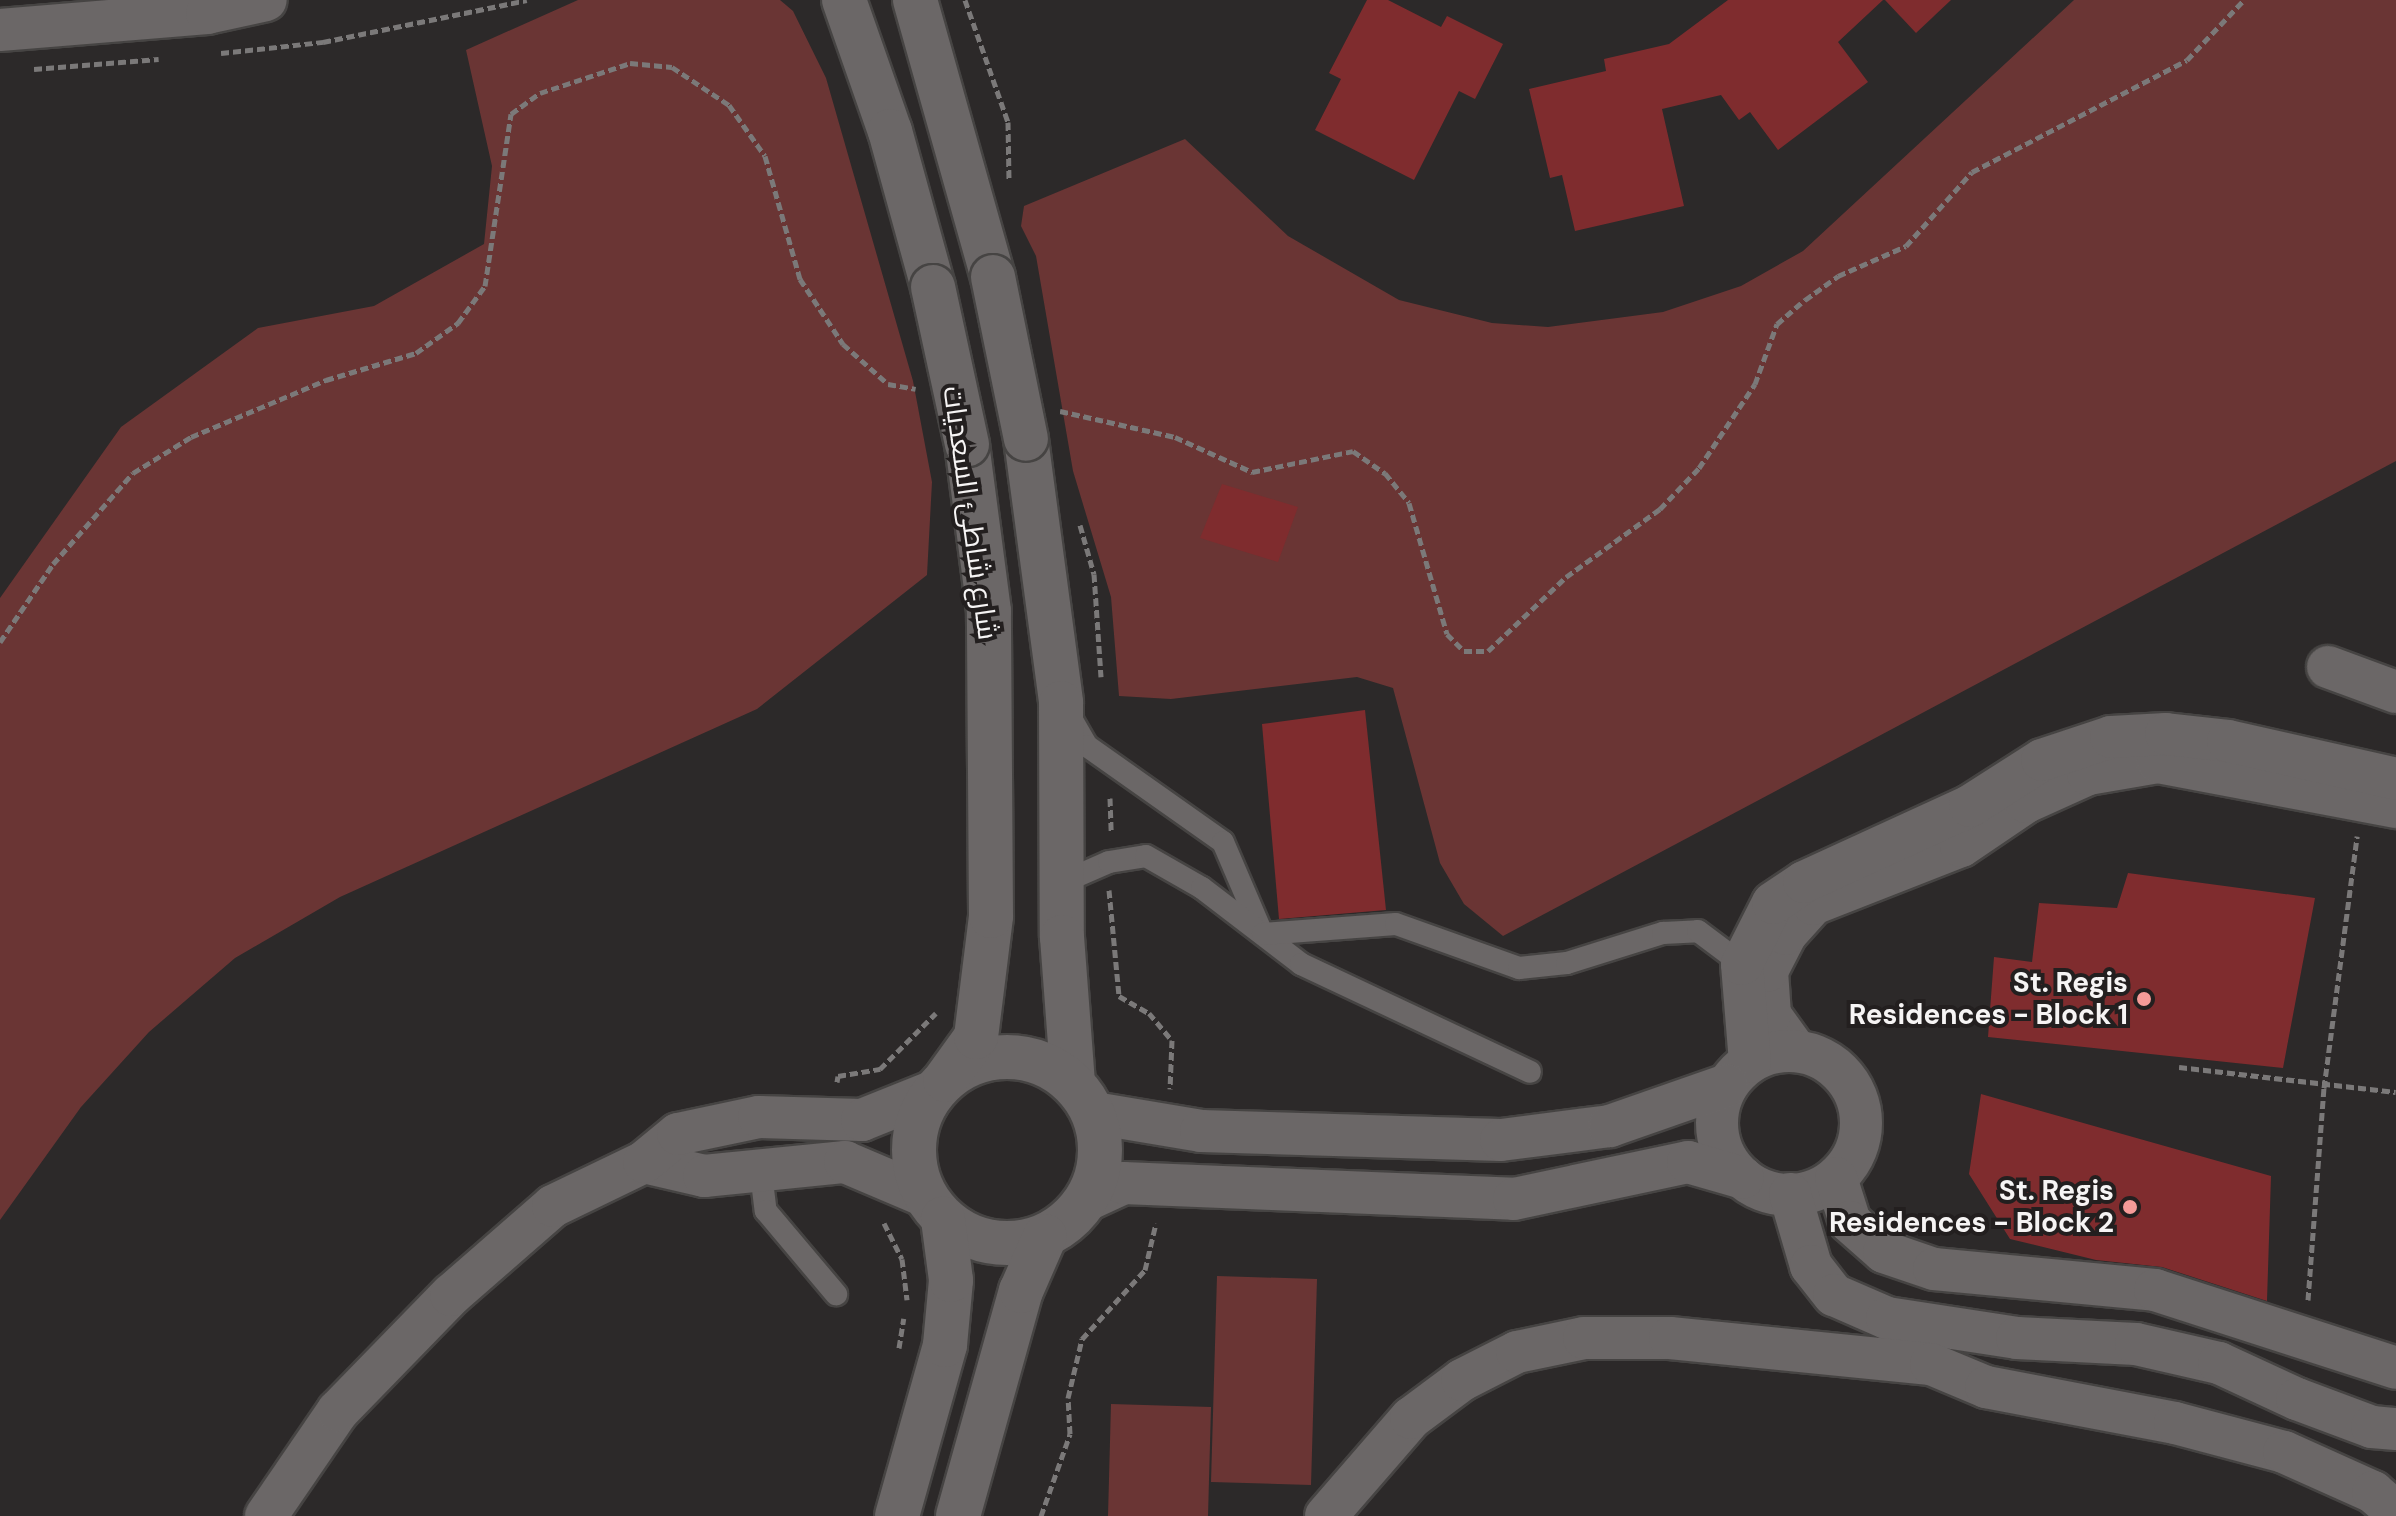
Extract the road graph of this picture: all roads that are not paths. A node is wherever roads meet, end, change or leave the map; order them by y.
1 (266, 0) edge
2 (844, 0) edge
3 (915, 0) edge
4 (0, 30) edge
5 (2328, 667) dead end
6 (2396, 692) edge
7 (1061, 703) junction
8 (2396, 779) edge
9 (2379, 805) edge
10 (1061, 883) junction
11 (1263, 934) junction
12 (1742, 964) junction
13 (1796, 1051) junction
14 (1530, 1072) dead end
15 (1739, 1074) junction
16 (940, 1085) junction
17 (1084, 1098) junction
18 (644, 1162) junction
19 (761, 1173) junction
20 (1743, 1178) junction
21 (1836, 1178) junction
22 (1790, 1194) junction
23 (1087, 1200) junction
24 (934, 1208) junction
25 (1045, 1236) junction
26 (836, 1294) dead end
27 (2396, 1368) edge
28 (2396, 1429) edge
29 (2396, 1512) edge
30 (266, 1516) edge
31 (897, 1516) edge
32 (958, 1516) edge
33 (1326, 1516) edge

1 - 4 street
2 - 16 street, شارع شاطئ السعديات, bridge
3 - 7 street, bridge
5 - 6 street
7 - 10 street
7 - 11 lane
8 - 12 street
9 - 13 street
10 - 11 lane
10 - 17 street
11 - 12 lane
11 - 14 lane
12 - 15 street
13 - 15 street
13 - 21 street
15 - 17 street
15 - 20 street
16 - 17 street
16 - 18 street
16 - 24 street
17 - 23 street
18 - 19 street
18 - 30 street
19 - 24 street
19 - 26 lane
20 - 22 street
20 - 23 street
21 - 22 street
21 - 27 street
22 - 28 street
23 - 25 street
24 - 25 street
24 - 31 street
25 - 32 street
29 - 33 street

